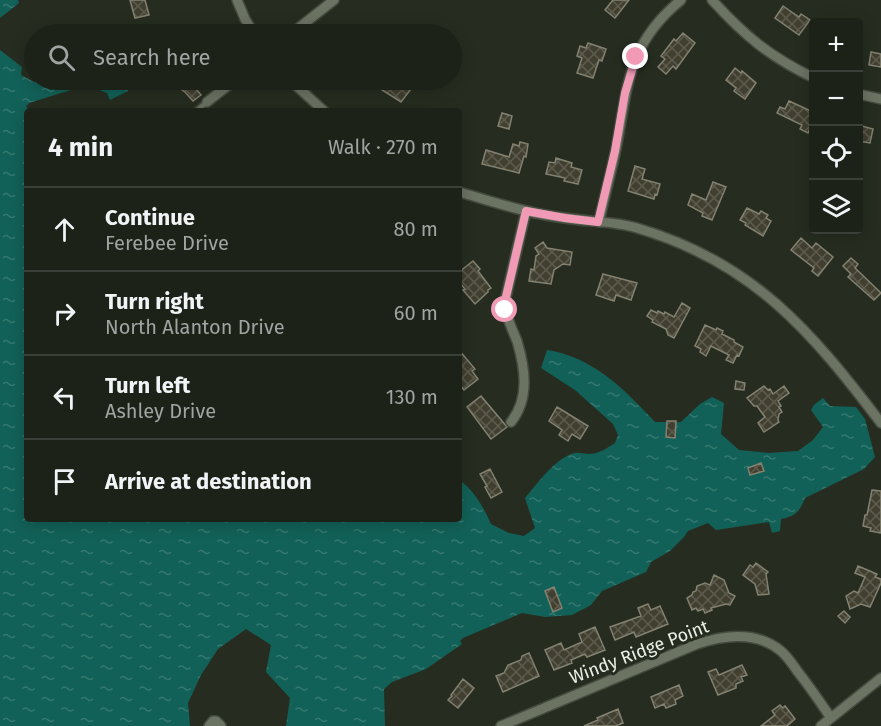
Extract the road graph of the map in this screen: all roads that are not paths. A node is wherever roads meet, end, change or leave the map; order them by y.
1 (237, 0) edge
2 (334, 0) edge
3 (681, 0) edge
4 (712, 0) edge
5 (248, 24) edge
6 (304, 24) edge
7 (809, 76) edge
8 (222, 90) edge
9 (301, 90) edge
10 (863, 95) edge
11 (881, 99) edge
12 (207, 102) joint
13 (200, 108) edge
14 (321, 108) edge
15 (462, 193) edge
16 (526, 211) junction
17 (598, 222) junction
18 (512, 422) dead end
19 (881, 423) edge
20 (881, 678) edge
21 (831, 718) junction
22 (209, 726) edge
23 (221, 726) edge
24 (501, 726) edge
25 (820, 726) edge

1 - 5 street
2 - 6 street
3 - 17 street
4 - 7 street
8 - 12 street
9 - 14 street
10 - 11 street
12 - 13 lane
15 - 16 street
16 - 17 street
16 - 18 street
17 - 19 street
20 - 21 street
21 - 24 street, Windy Ridge Point
21 - 25 street
22 - 23 street

